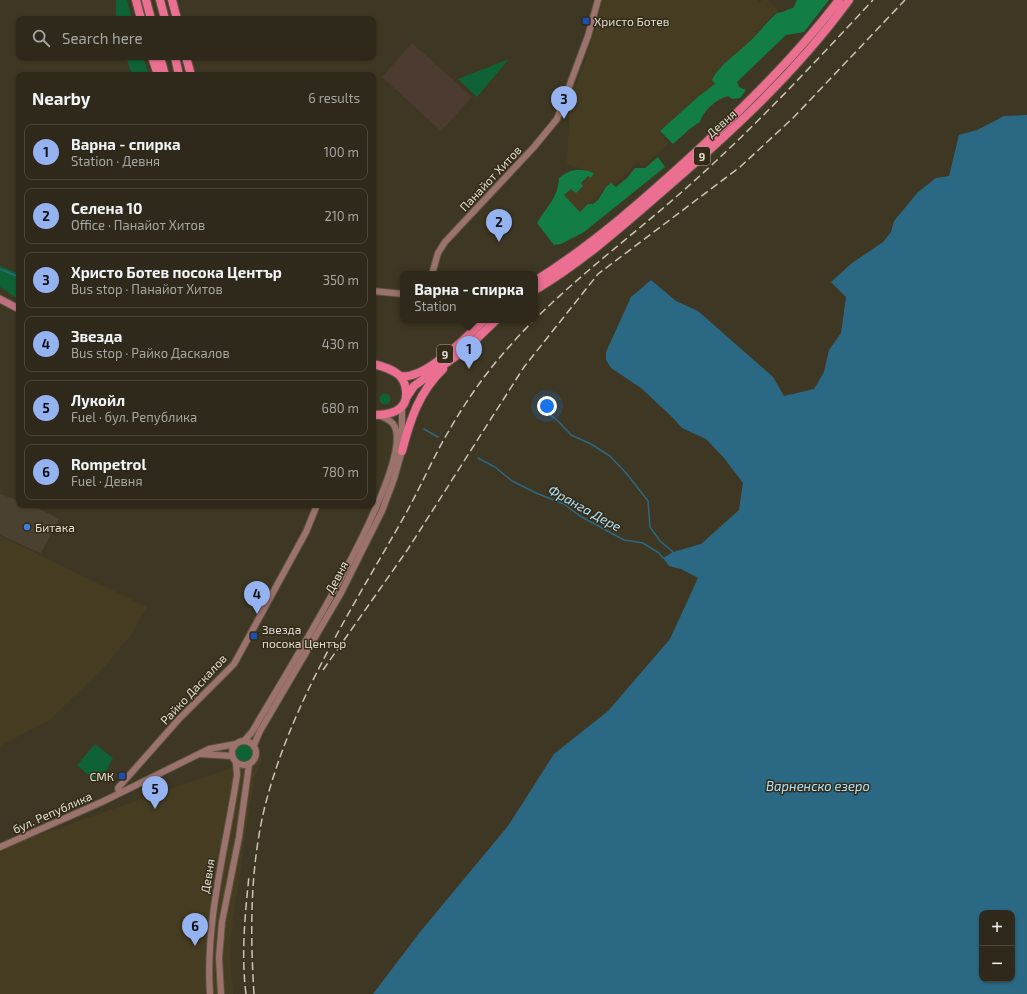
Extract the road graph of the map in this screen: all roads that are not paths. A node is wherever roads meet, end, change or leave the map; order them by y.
1 (136, 0) edge
2 (146, 0) edge
3 (160, 0) edge
4 (172, 0) edge
5 (598, 0) edge
6 (839, 0) edge
7 (849, 0) edge
8 (140, 16) edge
9 (149, 16) edge
10 (164, 16) edge
11 (176, 16) edge
12 (153, 60) edge
13 (161, 60) edge
14 (176, 60) edge
15 (187, 60) edge
16 (157, 72) edge
17 (164, 72) edge
18 (178, 72) edge
19 (190, 72) edge
20 (433, 271) edge
21 (538, 279) edge
22 (538, 288) edge
23 (376, 291) edge
24 (400, 294) edge
25 (0, 299) edge
26 (16, 307) edge
27 (481, 323) edge
28 (493, 323) edge
29 (458, 355) junction
30 (376, 365) edge
31 (400, 376) junction
32 (406, 398) junction
33 (402, 407) junction
34 (376, 415) edge
35 (376, 415) edge
36 (402, 451) junction
37 (376, 507) edge
38 (316, 508) edge
39 (376, 508) edge
40 (244, 741) junction
41 (236, 744) junction
42 (254, 745) junction
43 (199, 754) junction
44 (232, 756) junction
45 (236, 763) junction
46 (249, 765) junction
47 (119, 793) junction
48 (0, 847) edge
49 (210, 994) edge
50 (221, 994) edge

1 - 8 highway
2 - 9 highway
3 - 10 highway
4 - 11 highway
5 - 20 main road, Панайот Хитов
6 - 21 highway, Девня / 9
7 - 22 highway, Девня / 9
12 - 16 highway
13 - 17 highway
14 - 18 highway
15 - 19 highway
23 - 24 main road
25 - 26 main road
27 - 31 highway, 9
28 - 29 highway, 9
29 - 32 highway, 9
29 - 36 highway
30 - 31 highway
31 - 32 highway
32 - 33 highway, 9
33 - 34 highway
33 - 36 main road, Девня
35 - 37 main road, Девня
36 - 42 main road, Девня
38 - 47 main road, Райко Даскалов
39 - 40 main road, Девня
40 - 41 main road
40 - 42 main road
41 - 43 main road, бул. Република
41 - 44 main road
42 - 46 main road
43 - 44 main road, бул. Република
43 - 47 main road, бул. Република
44 - 45 main road
45 - 46 main road
45 - 49 main road, Девня
46 - 50 main road, Девня
47 - 48 main road, бул. Република

